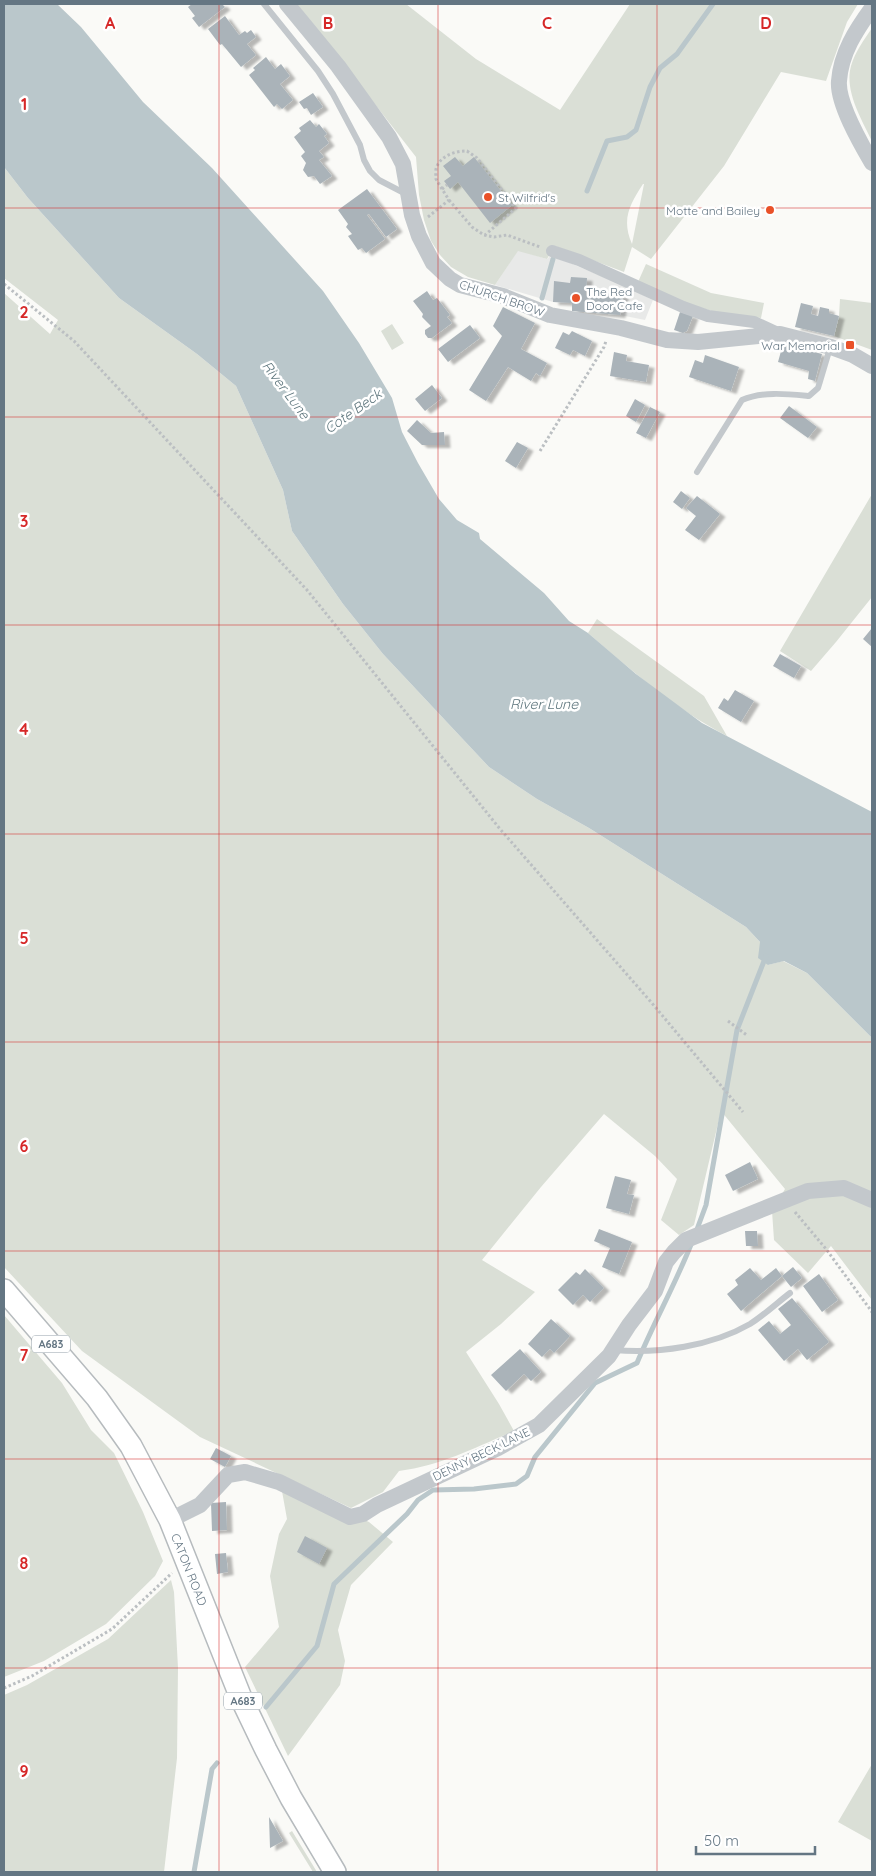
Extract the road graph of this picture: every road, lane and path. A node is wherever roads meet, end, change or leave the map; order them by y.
1 (264, 4) edge
2 (287, 4) edge
3 (872, 8) edge
4 (872, 163) edge
5 (447, 185) dead end
6 (442, 189) junction
7 (410, 196) junction
8 (449, 200) junction
9 (427, 218) dead end
10 (485, 235) junction
11 (552, 251) joint
12 (4, 284) edge
13 (610, 326) junction
14 (780, 334) junction
15 (831, 347) junction
16 (872, 366) edge
17 (540, 452) dead end
18 (696, 472) dead end
19 (728, 1021) dead end
20 (748, 1036) dead end
21 (743, 1112) dead end
22 (784, 1200) junction
23 (872, 1200) edge
24 (4, 1290) edge
25 (790, 1293) dead end
26 (872, 1312) edge
27 (621, 1350) junction
28 (170, 1520) junction
29 (185, 1561) junction
30 (4, 1688) edge
31 (335, 1872) edge

1 - 7 lane
2 - 7 street, CHURCH BROW
3 - 4 street
5 - 6 path
6 - 8 path
6 - 10 path
7 - 13 street, CHURCH BROW
8 - 9 path
8 - 10 path
10 - 11 path
11 - 14 street
12 - 21 path
13 - 14 street, CHURCH BROW
13 - 17 path
14 - 15 street, CHURCH BROW
15 - 16 street, CHURCH BROW
15 - 18 lane
19 - 20 path
22 - 23 street, DENNY BECK LANE
22 - 26 path
22 - 27 street, DENNY BECK LANE
24 - 28 highway, CATON ROAD / A683
25 - 27 lane
27 - 28 street, DENNY BECK LANE
28 - 29 highway, CATON ROAD / A683
29 - 30 path
29 - 31 highway, CATON ROAD / A683

